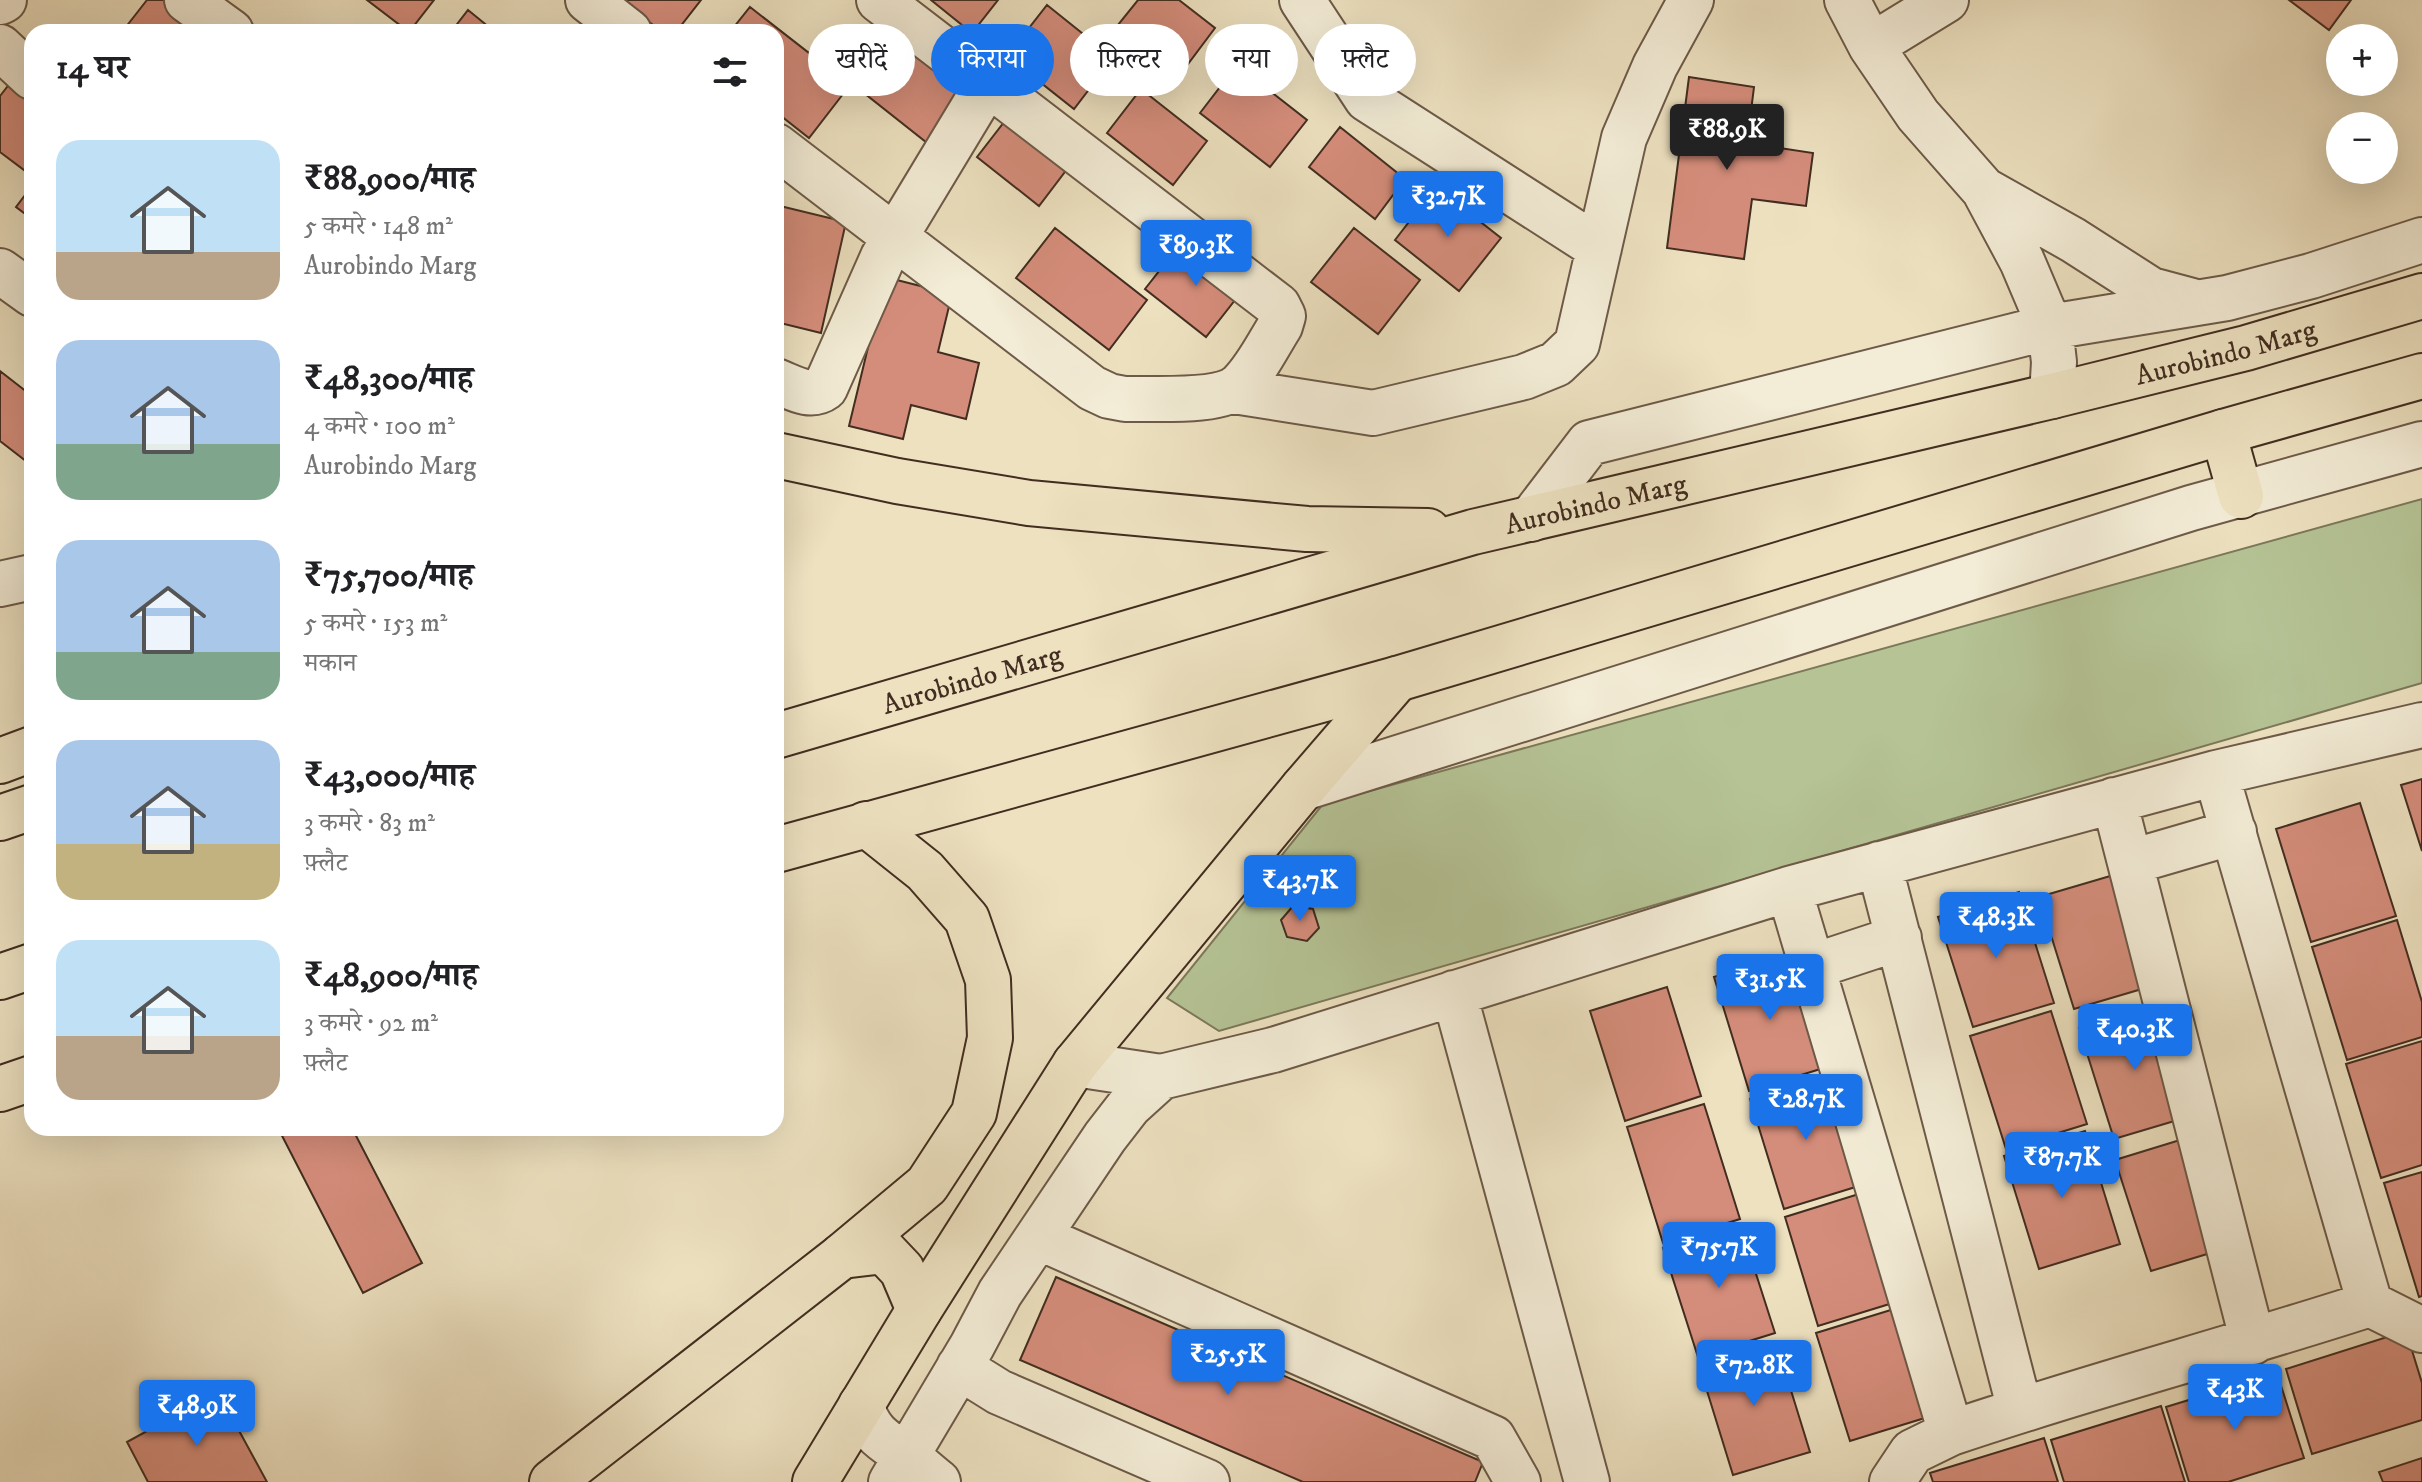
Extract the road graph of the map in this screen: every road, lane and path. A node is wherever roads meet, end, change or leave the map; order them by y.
1 (187, 0) edge
2 (588, 0) edge
3 (879, 0) edge
4 (1302, 0) edge
5 (1691, 0) edge
6 (1847, 0) edge
7 (1946, 0) edge
8 (220, 24) edge
9 (619, 24) edge
10 (931, 40) edge
11 (1871, 46) junction
12 (0, 47) edge
13 (24, 70) edge
14 (980, 96) edge
15 (1005, 96) edge
16 (784, 152) edge
17 (1984, 190) junction
18 (894, 238) junction
19 (2422, 240) edge
20 (1599, 248) junction
21 (0, 271) edge
22 (24, 288) edge
23 (2422, 296) edge
24 (2227, 298) junction
25 (2050, 327) junction
26 (2246, 348) junction
27 (2422, 376) edge
28 (784, 384) edge
29 (1234, 391) junction
30 (2052, 396) junction
31 (2223, 432) junction
32 (2422, 444) edge
33 (784, 457) edge
34 (2241, 496) junction
35 (1531, 519) junction
36 (1473, 532) junction
37 (24, 579) edge
38 (0, 584) edge
39 (1397, 679) junction
40 (2422, 725) edge
41 (784, 734) edge
42 (24, 752) edge
43 (0, 761) edge
44 (2216, 773) junction
45 (1303, 788) junction
46 (2114, 800) junction
47 (24, 810) edge
48 (0, 818) edge
49 (866, 824) junction
50 (2234, 832) junction
51 (785, 848) edge
52 (2131, 862) junction
53 (1879, 864) junction
54 (1789, 889) junction
55 (1899, 938) junction
56 (1814, 966) junction
57 (24, 969) edge
58 (0, 977) edge
59 (1454, 993) junction
60 (1075, 1064) junction
61 (1161, 1077) junction
62 (24, 1081) edge
63 (0, 1089) edge
64 (1038, 1237) junction
65 (842, 1256) junction
66 (2370, 1304) junction
67 (919, 1310) junction
68 (2422, 1330) edge
69 (2253, 1342) junction
70 (959, 1367) junction
71 (861, 1405) junction
72 (2020, 1410) junction
73 (1951, 1433) junction
74 (912, 1473) edge
75 (552, 1482) edge
76 (815, 1482) edge
77 (1207, 1482) edge
78 (1518, 1482) edge
79 (1587, 1482) edge
80 (1892, 1482) edge

1 - 8 street
2 - 9 street
3 - 10 street
4 - 20 street
5 - 20 street
6 - 11 street
7 - 11 street
11 - 17 street
12 - 13 street
14 - 18 street
15 - 29 street
16 - 18 street
17 - 24 street
17 - 25 street
18 - 28 street
18 - 29 street
19 - 24 street
20 - 29 street
21 - 22 street
23 - 26 main road, Aurobindo Marg
24 - 25 street
24 - 26 street
25 - 30 street
25 - 35 street
26 - 30 main road, Aurobindo Marg
27 - 31 main road
30 - 35 main road, Aurobindo Marg
31 - 34 main road
31 - 39 main road
32 - 34 street
33 - 36 main road
34 - 45 street
35 - 36 main road, Aurobindo Marg
36 - 41 main road, Aurobindo Marg
37 - 38 street
39 - 45 main road
39 - 49 main road
40 - 44 street
42 - 43 main road
44 - 46 street
44 - 50 street
45 - 60 main road
46 - 52 street
46 - 53 street
47 - 48 main road
49 - 51 main road
49 - 65 main road
50 - 52 street
50 - 66 street
52 - 69 street
53 - 54 street
53 - 55 street
54 - 56 street
54 - 59 street
55 - 56 street
55 - 72 street
56 - 73 street
57 - 58 main road
59 - 61 street
59 - 79 street
60 - 61 street
60 - 67 main road
61 - 64 street
62 - 63 main road
64 - 70 street
64 - 78 street
65 - 67 main road
65 - 75 main road
66 - 68 street
66 - 69 street
67 - 71 main road
69 - 72 street
70 - 74 street
70 - 77 street
71 - 74 street
71 - 76 main road
72 - 73 street
73 - 80 street

